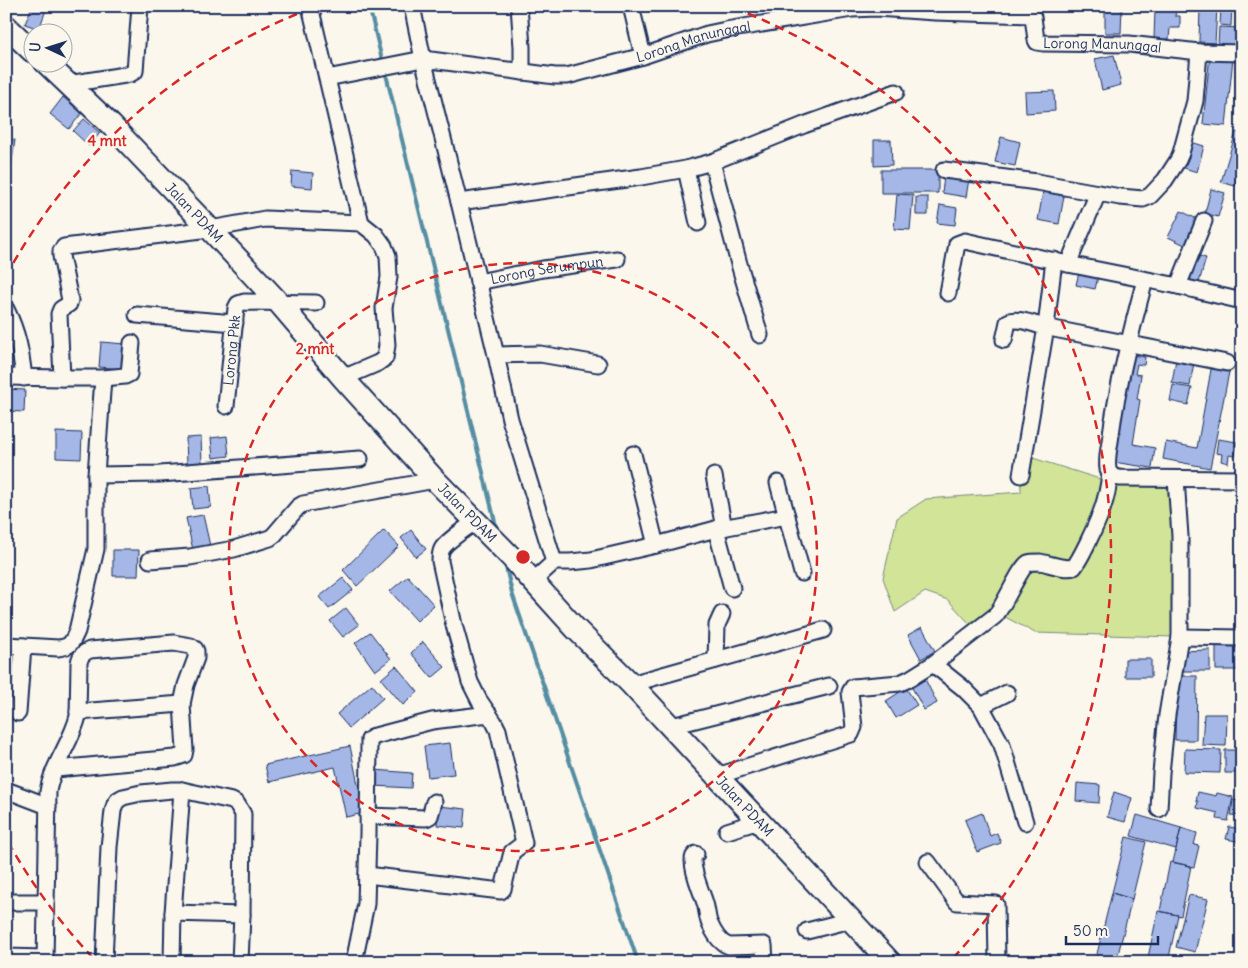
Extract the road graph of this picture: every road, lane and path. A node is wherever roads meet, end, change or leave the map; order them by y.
1 (140, 6) edge
2 (310, 6) edge
3 (412, 6) edge
4 (519, 6) edge
5 (631, 6) edge
6 (935, 9) edge
7 (6, 26) edge
8 (22, 41) edge
9 (1199, 52) junction
10 (1242, 53) edge
11 (643, 56) junction
12 (422, 60) junction
13 (55, 72) edge
14 (522, 72) junction
15 (327, 78) junction
16 (68, 84) junction
17 (896, 92) dead end
18 (712, 162) junction
19 (686, 169) junction
20 (944, 170) dead end
21 (1098, 193) junction
22 (459, 202) junction
23 (1204, 221) dead end
24 (361, 223) junction
25 (698, 223) dead end
26 (210, 229) junction
27 (617, 259) dead end
28 (1061, 262) junction
29 (1145, 280) junction
30 (478, 282) junction
31 (1178, 286) junction
32 (948, 293) dead end
33 (1242, 301) edge
34 (278, 303) junction
35 (316, 303) dead end
36 (6, 309) edge
37 (137, 315) dead end
38 (235, 324) junction
39 (1046, 327) junction
40 (760, 334) dead end
41 (1004, 340) dead end
42 (132, 342) dead end
43 (1128, 343) junction
44 (496, 355) junction
45 (1227, 363) dead end
46 (598, 364) dead end
47 (6, 377) edge
48 (24, 378) junction
49 (62, 378) junction
50 (103, 378) junction
51 (343, 378) junction
52 (226, 406) dead end
53 (633, 454) dead end
54 (360, 459) dead end
55 (1110, 474) junction
56 (96, 475) junction
57 (1021, 475) dead end
58 (714, 476) dead end
59 (1176, 479) junction
60 (1242, 479) edge
61 (434, 480) junction
62 (778, 483) dead end
63 (786, 516) junction
64 (481, 526) junction
65 (720, 528) junction
66 (656, 545) junction
67 (150, 560) dead end
68 (554, 562) junction
69 (802, 573) dead end
70 (533, 582) junction
71 (732, 588) dead end
72 (722, 614) dead end
73 (823, 630) dead end
74 (1180, 637) junction
75 (1242, 638) edge
76 (6, 645) edge
77 (23, 646) junction
78 (716, 660) junction
79 (932, 664) junction
80 (631, 684) junction
81 (829, 686) dead end
82 (1007, 693) dead end
83 (182, 704) junction
84 (981, 706) junction
85 (78, 712) junction
86 (18, 713) dead end
87 (489, 714) junction
88 (672, 726) junction
89 (56, 768) junction
90 (717, 776) junction
91 (6, 790) edge
92 (182, 790) junction
93 (434, 802) dead end
94 (48, 806) junction
95 (1159, 810) dead end
96 (368, 816) junction
97 (759, 821) junction
98 (1025, 822) dead end
99 (727, 831) dead end
100 (696, 854) dead end
101 (928, 862) dead end
102 (367, 874) junction
103 (6, 902) edge
104 (46, 902) junction
105 (174, 913) junction
106 (242, 915) junction
107 (850, 920) junction
108 (807, 931) dead end
109 (6, 957) edge
110 (45, 960) edge
111 (104, 962) edge
112 (172, 962) edge
113 (240, 962) edge
114 (354, 962) edge
115 (765, 962) edge
116 (890, 962) edge
117 (997, 962) edge

1 - 16 street
2 - 15 street
3 - 12 street
4 - 14 street
5 - 11 street
6 - 9 street, Lorong Manunggal
6 - 11 street, Lorong Manunggal
7 - 8 street
9 - 10 street, Lorong Manunggal
9 - 21 street
11 - 14 street, Lorong Manunggal
12 - 14 street, Lorong Manunggal
12 - 15 street, Lorong Manunggal
12 - 22 street
13 - 16 street, Jalan PDAM
15 - 24 street
16 - 26 street, Jalan PDAM
17 - 18 street
18 - 19 street
18 - 40 street
19 - 22 street
19 - 25 street
20 - 21 street
21 - 28 street
22 - 30 street
23 - 31 street
24 - 26 street
24 - 51 street
26 - 34 street, Jalan PDAM
26 - 49 street
27 - 30 street, Lorong Serumpun
28 - 29 street
28 - 32 street
28 - 39 street
29 - 31 street
29 - 43 street
30 - 44 street
31 - 33 street
34 - 35 street
34 - 38 street, Lorong Pkk
34 - 51 street, Jalan PDAM
36 - 48 street
37 - 38 street
38 - 52 street, Lorong Pkk
39 - 41 street
39 - 43 street
39 - 57 street
42 - 50 street
43 - 45 street
43 - 55 street
44 - 46 street
44 - 68 street
47 - 48 street
48 - 49 street
49 - 50 street
50 - 56 street
51 - 61 street, Jalan PDAM
53 - 66 street
54 - 56 street
55 - 59 street
55 - 79 street
56 - 77 street
58 - 65 street
59 - 60 street
59 - 74 street
61 - 64 street, Jalan PDAM
61 - 67 street
62 - 63 street
63 - 65 street
63 - 69 street
64 - 70 street, Jalan PDAM
64 - 87 street
65 - 66 street
65 - 71 street
66 - 68 street
68 - 70 street
70 - 80 street, Jalan PDAM
72 - 78 street
73 - 78 street
74 - 75 street
74 - 95 street
76 - 77 street
77 - 86 street
78 - 80 street
79 - 84 street
79 - 90 street
80 - 88 street, Jalan PDAM
81 - 88 street
82 - 84 street
83 - 85 street
83 - 85 street
83 - 89 street
84 - 98 street
85 - 89 street
87 - 96 street
87 - 102 street
88 - 90 street, Jalan PDAM
89 - 94 street
90 - 97 street, Jalan PDAM
91 - 94 street
92 - 105 street
92 - 106 street
92 - 111 street
93 - 96 street
94 - 104 street
96 - 102 street
97 - 99 street
97 - 107 street, Jalan PDAM
100 - 115 street
101 - 117 street
102 - 114 street
103 - 104 street
104 - 110 street
105 - 106 street
105 - 112 street
106 - 113 street
107 - 108 street
107 - 116 street, Jalan PDAM
109 - 110 street

